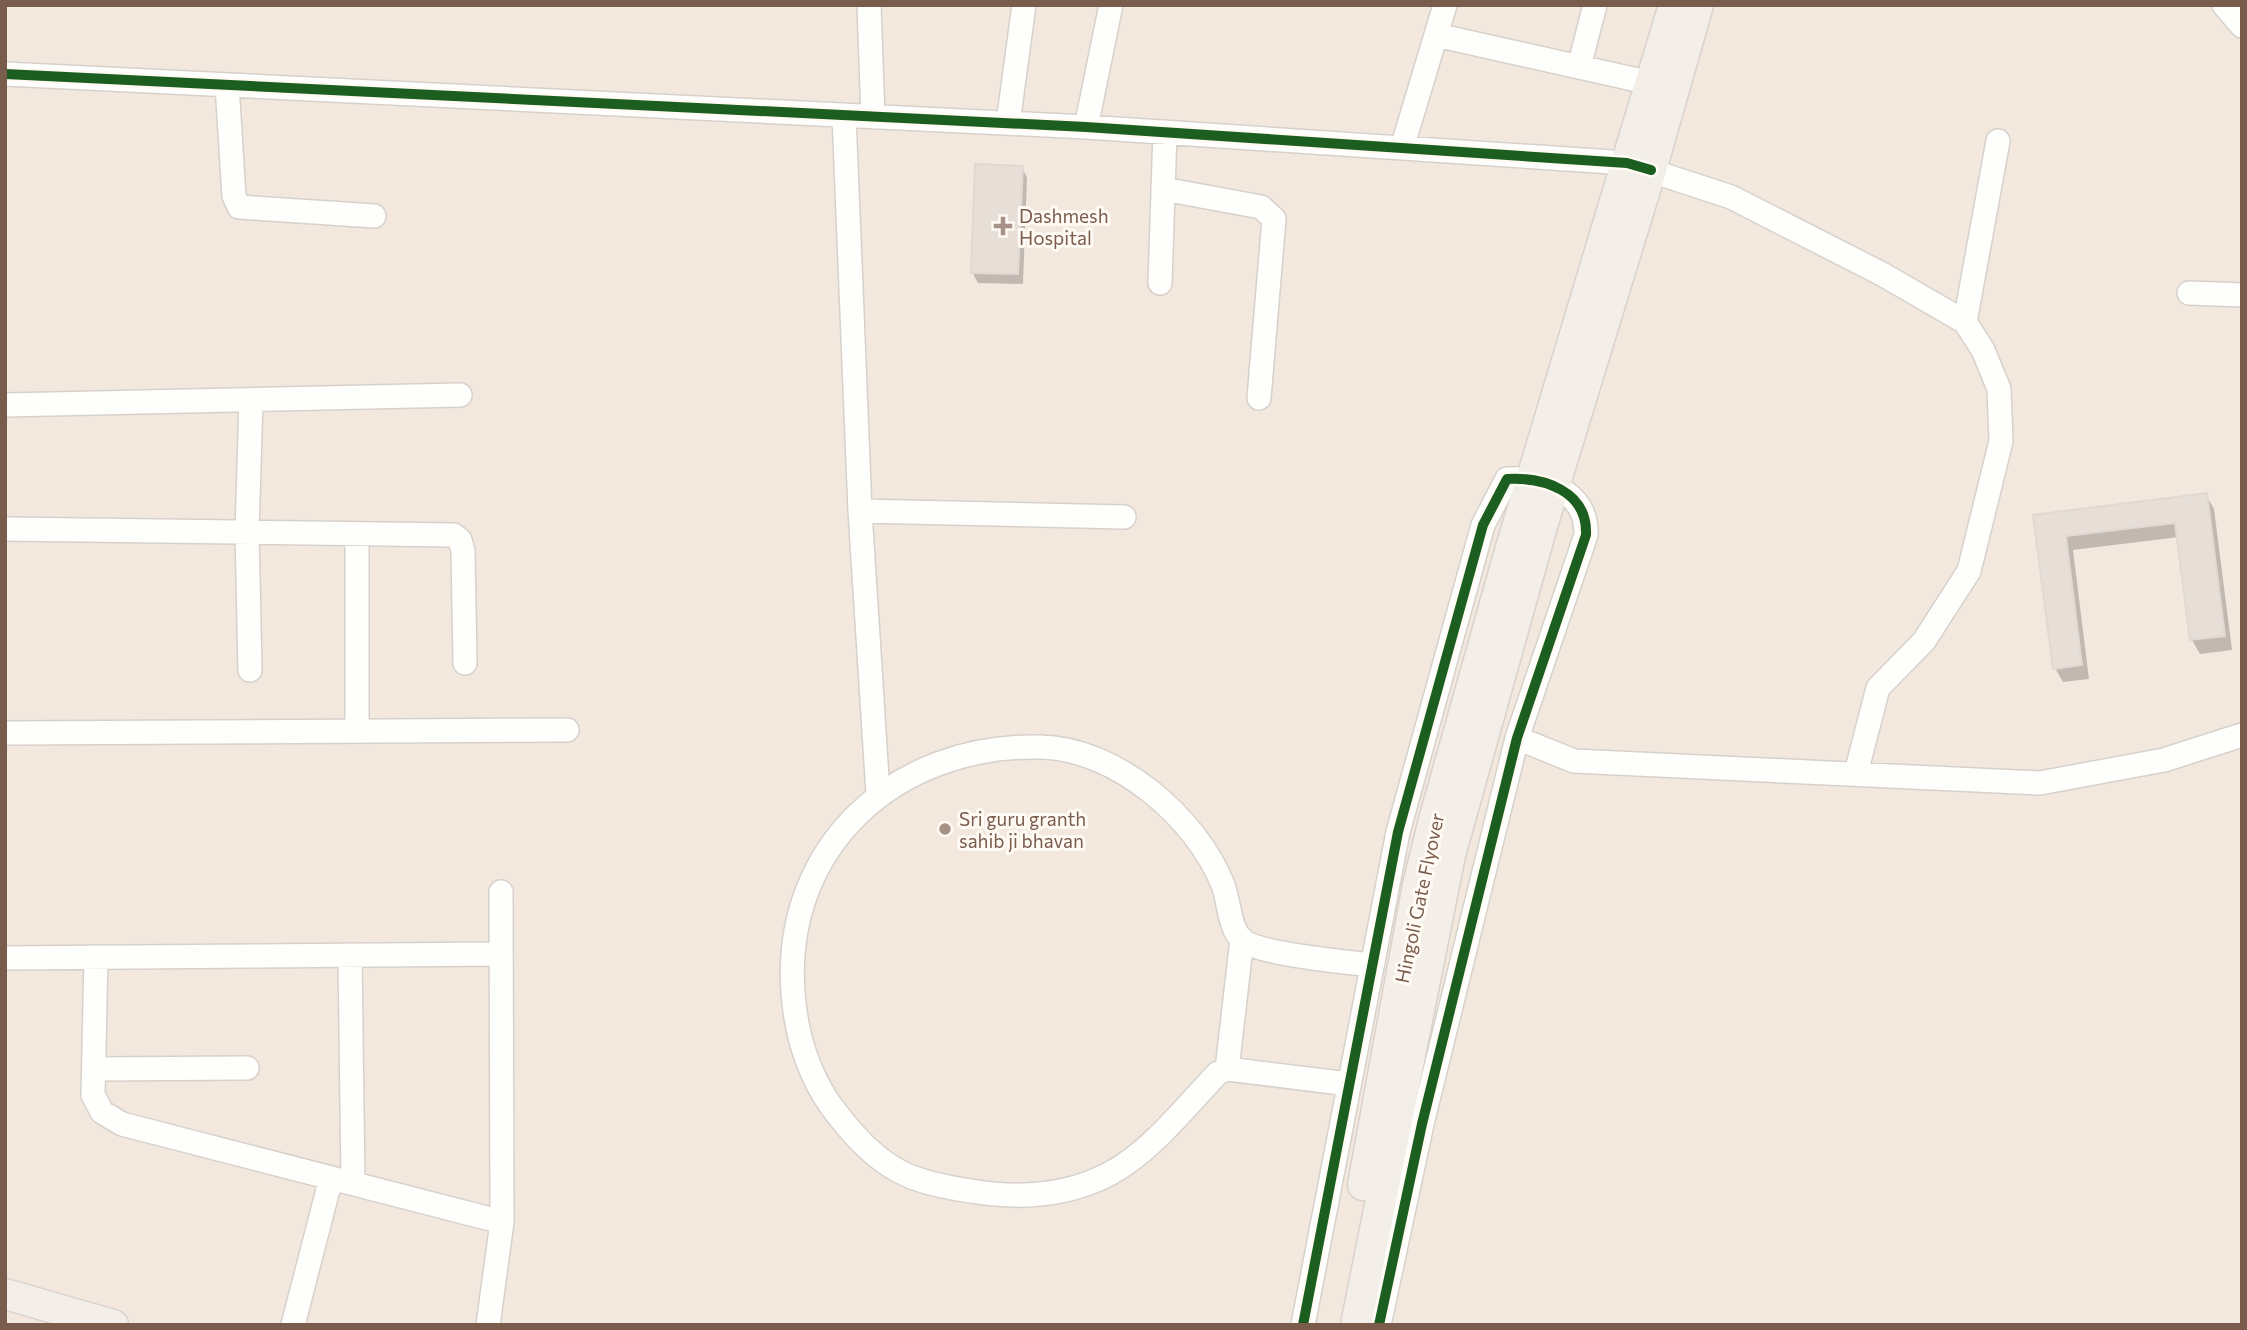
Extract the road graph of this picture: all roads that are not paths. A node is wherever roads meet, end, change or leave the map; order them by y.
1 (869, 5) edge
2 (1024, 5) edge
3 (1111, 5) edge
4 (1445, 5) edge
5 (1595, 5) edge
6 (1674, 5) edge
7 (1698, 5) edge
8 (2224, 5) edge
9 (2242, 26) edge
10 (1436, 35) junction
11 (1579, 67) junction
12 (5, 74) edge
13 (1651, 83) junction
14 (227, 85) junction
15 (844, 115) junction
16 (873, 117) junction
17 (1008, 123) junction
18 (1086, 127) junction
19 (1165, 132) junction
20 (1998, 141) dead end
21 (1402, 148) junction
22 (1639, 167) junction
23 (1163, 189) junction
24 (374, 216) dead end
25 (1160, 283) dead end
26 (2189, 293) dead end
27 (2242, 295) edge
28 (1965, 322) junction
29 (460, 395) dead end
30 (1259, 398) dead end
31 (251, 400) junction
32 (5, 405) edge
33 (1543, 482) junction
34 (860, 511) junction
35 (1124, 517) dead end
36 (5, 529) edge
37 (247, 532) junction
38 (357, 534) junction
39 (465, 663) dead end
40 (250, 670) dead end
41 (567, 730) dead end
42 (357, 731) junction
43 (5, 733) edge
44 (2242, 735) edge
45 (1517, 738) junction
46 (1856, 773) junction
47 (878, 794) junction
48 (501, 892) dead end
49 (1242, 939) junction
50 (501, 954) junction
51 (350, 955) junction
52 (96, 957) junction
53 (5, 958) edge
54 (1372, 965) junction
55 (247, 1068) dead end
56 (94, 1069) junction
57 (1227, 1069) junction
58 (1349, 1084) junction
59 (1388, 1108) junction
60 (342, 1180) junction
61 (502, 1222) junction
62 (5, 1294) edge
63 (113, 1325) edge
64 (293, 1325) edge
65 (488, 1325) edge
66 (1303, 1325) edge
67 (1338, 1325) edge
68 (1356, 1325) edge
69 (1379, 1325) edge

1 - 16 street
2 - 17 street
3 - 18 street
4 - 10 street
5 - 11 street
6 - 13 main road
7 - 22 main road
8 - 9 street
10 - 11 street
10 - 21 street
11 - 13 street
12 - 14 street
13 - 22 main road
14 - 15 street
14 - 24 street
15 - 16 street
15 - 34 street
16 - 17 street
17 - 18 street
18 - 19 street
19 - 21 street
19 - 23 street
20 - 28 street
21 - 22 street
22 - 28 street
22 - 33 main road, Hingoli Gate Flyover
23 - 25 street
23 - 30 street
26 - 27 street
28 - 46 street
29 - 31 street
31 - 32 street
31 - 37 street
33 - 45 street
33 - 54 street
33 - 59 main road, Hingoli Gate Flyover
34 - 35 street
34 - 47 street
36 - 37 street
37 - 38 street
37 - 40 street
38 - 39 street
38 - 42 street
41 - 42 street
42 - 43 street
44 - 46 street
45 - 46 street
45 - 69 street
47 - 49 street
47 - 57 street
48 - 50 street
49 - 54 street
49 - 57 street
50 - 51 street
50 - 61 street
51 - 52 street
51 - 60 street
52 - 53 street
52 - 56 street
54 - 58 street
55 - 56 street
56 - 60 street
57 - 58 street
58 - 66 street
59 - 67 main road, Hingoli Gate Flyover
59 - 68 main road, Hingoli Gate Flyover
60 - 61 street
60 - 64 street
61 - 65 street
62 - 63 main road

